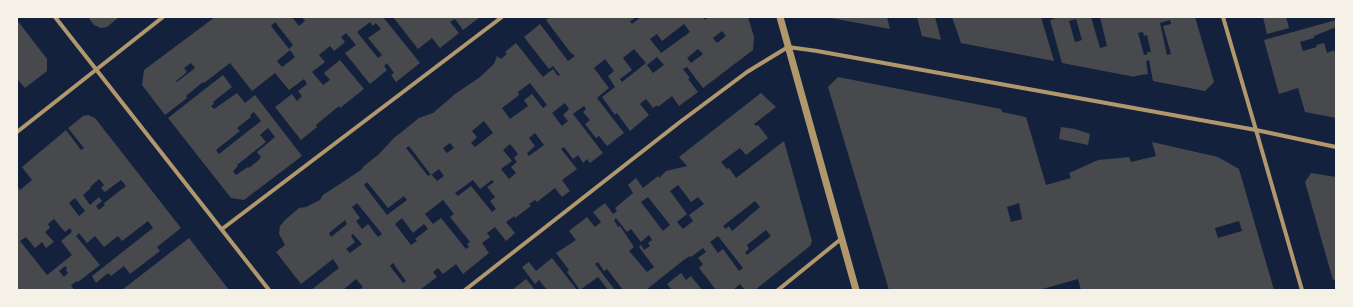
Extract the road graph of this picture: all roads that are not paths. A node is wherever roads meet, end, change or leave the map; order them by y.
1 (55, 17) edge
2 (163, 17) edge
3 (502, 17) edge
4 (780, 17) edge
5 (1222, 17) edge
6 (788, 47) junction
7 (97, 69) junction
8 (1256, 130) junction
9 (17, 132) edge
10 (1336, 147) edge
11 (222, 229) junction
12 (841, 239) junction
13 (270, 290) edge
14 (465, 290) edge
15 (778, 290) edge
16 (856, 290) edge
17 (1302, 290) edge

1 - 7 street
2 - 7 street
3 - 11 street
4 - 6 street
5 - 8 street
6 - 8 street
6 - 12 street
6 - 14 street
7 - 9 street
7 - 11 street
8 - 10 street
8 - 17 street
11 - 13 street
12 - 15 street
12 - 16 street

